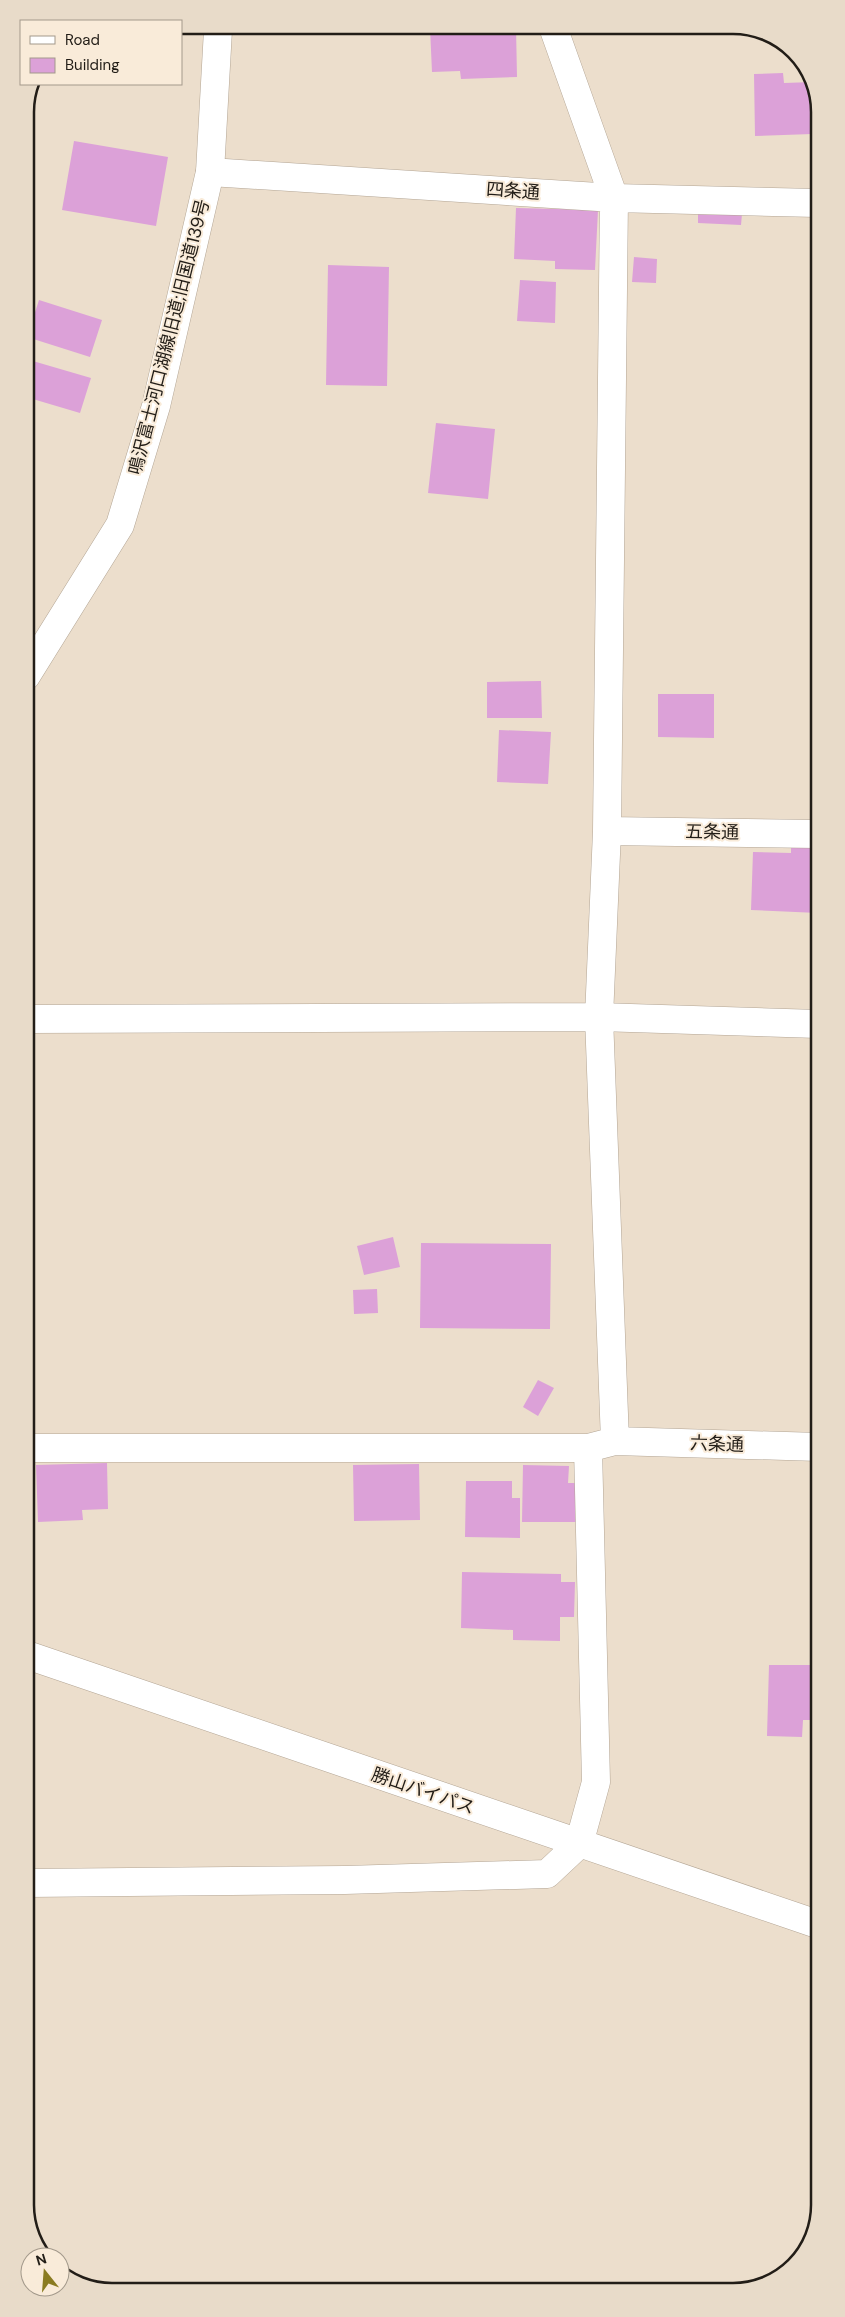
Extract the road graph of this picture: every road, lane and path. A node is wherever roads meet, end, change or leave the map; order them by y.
1 (218, 34) edge
2 (555, 34) edge
3 (210, 172) junction
4 (614, 198) junction
5 (811, 203) edge
6 (34, 663) edge
7 (607, 831) junction
8 (811, 834) edge
9 (599, 1017) junction
10 (34, 1019) edge
11 (811, 1024) edge
12 (615, 1441) junction
13 (811, 1447) edge
14 (34, 1448) edge
15 (588, 1448) junction
16 (34, 1657) edge
17 (579, 1844) junction
18 (34, 1883) edge
19 (811, 1922) edge

1 - 3 street, 鳴沢富士河口湖線旧道;旧国道139号
2 - 4 street
3 - 4 street, 四条通
3 - 6 street, 鳴沢富士河口湖線旧道;旧国道139号
4 - 5 street, 四条通
4 - 7 street
7 - 8 street, 五条通
7 - 9 street
9 - 10 street
9 - 11 street
9 - 12 street
12 - 13 street, 六条通
12 - 15 street, 六条通
14 - 15 street, 六条通
15 - 17 street
16 - 17 street, 勝山バイパス
17 - 18 street
17 - 19 street, 勝山バイパス

